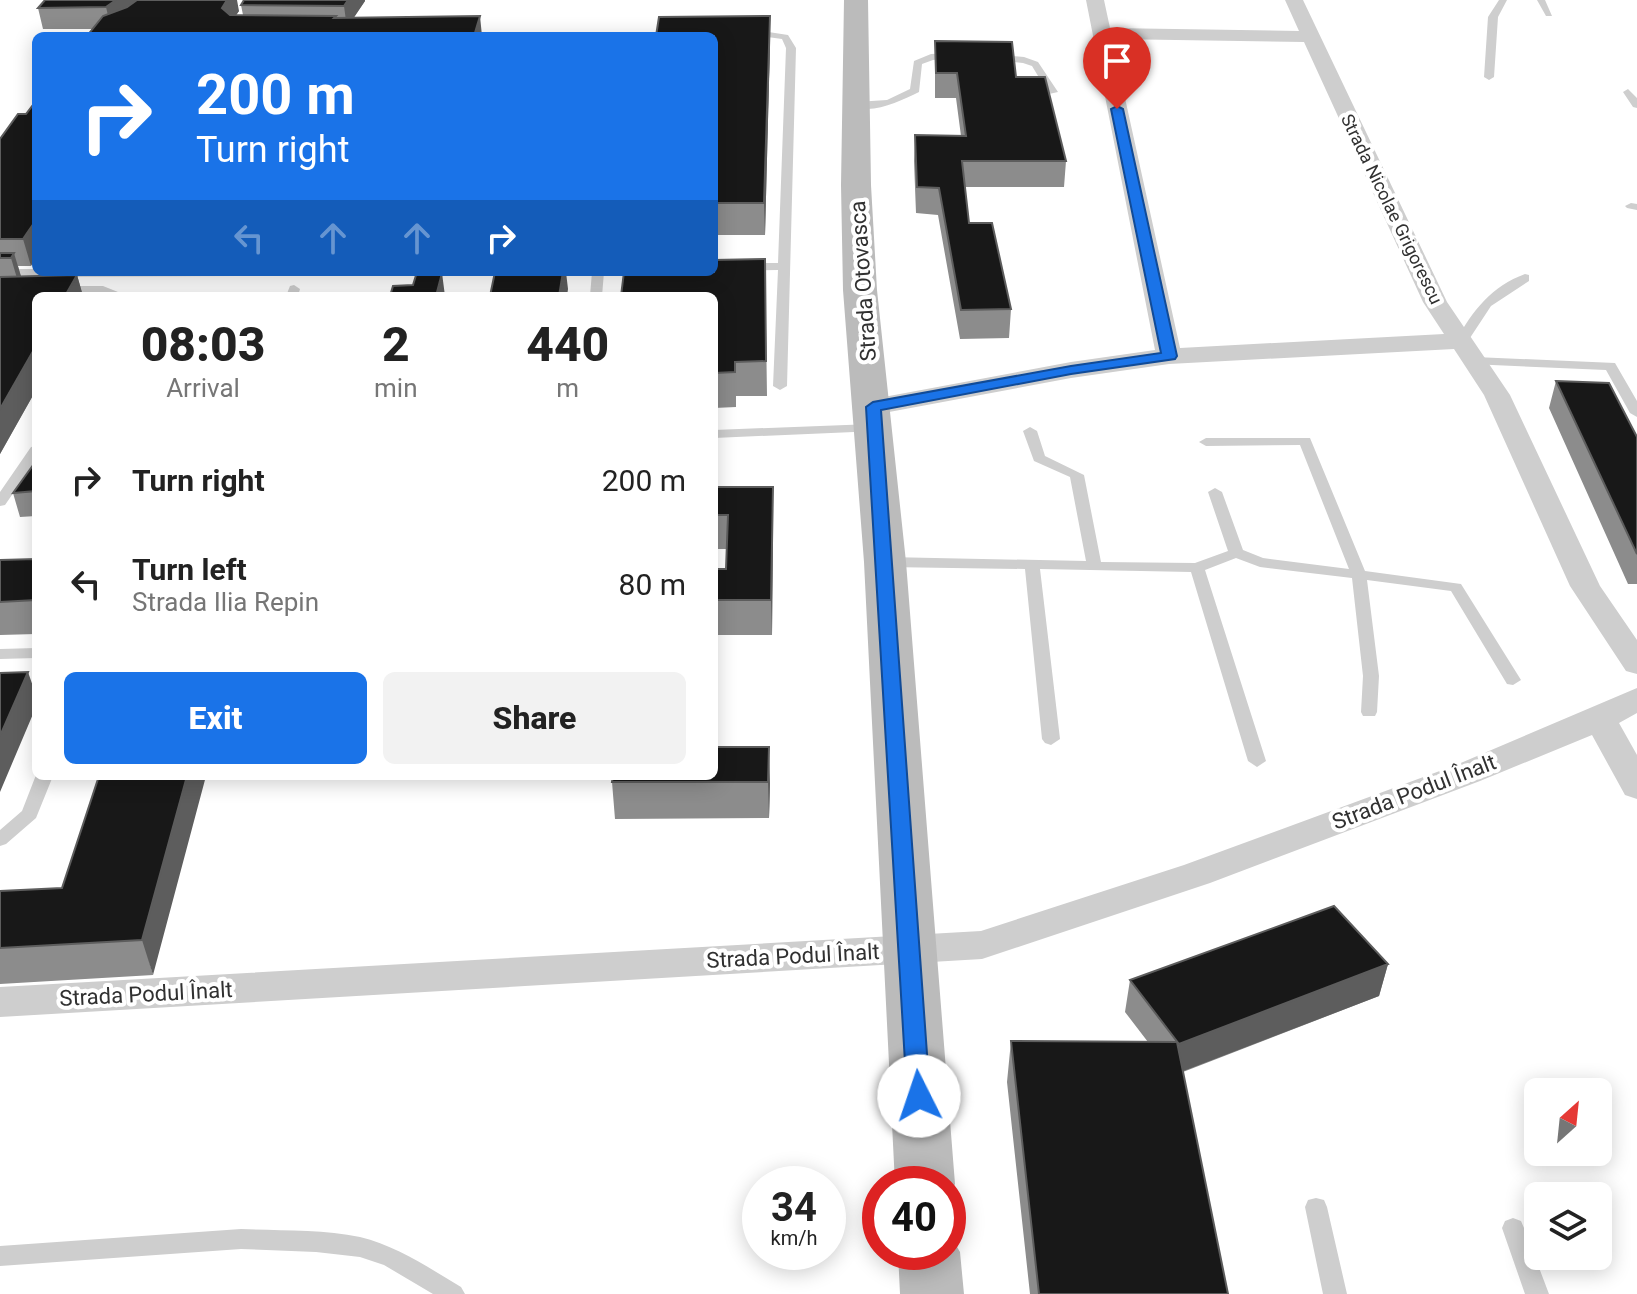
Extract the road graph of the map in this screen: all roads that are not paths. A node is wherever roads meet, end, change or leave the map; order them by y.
1 (856, 0) edge
2 (1095, 0) edge
3 (1294, 0) edge
4 (1503, 0) edge
5 (1541, 0) edge
6 (1549, 14) dead end
7 (743, 32) edge
8 (1105, 33) junction
9 (1311, 37) junction
10 (970, 56) edge
11 (983, 56) edge
12 (1489, 77) dead end
13 (1053, 92) dead end
14 (1628, 92) dead end
15 (856, 105) junction
16 (1637, 105) edge
17 (784, 266) junction
18 (718, 267) edge
19 (0, 273) edge
20 (32, 273) edge
21 (1525, 278) dead end
22 (44, 291) edge
23 (109, 292) edge
24 (1468, 351) junction
25 (1169, 356) junction
26 (780, 386) dead end
27 (1637, 413) edge
28 (874, 418) junction
29 (1030, 431) dead end
30 (718, 434) edge
31 (1206, 442) dead end
32 (32, 456) edge
33 (1215, 492) dead end
34 (0, 502) edge
35 (1236, 553) junction
36 (885, 562) junction
37 (1032, 565) junction
38 (1094, 566) junction
39 (1197, 568) junction
40 (1359, 575) junction
41 (32, 653) edge
42 (0, 654) edge
43 (1637, 664) edge
44 (1513, 680) dead end
45 (1637, 699) edge
46 (1369, 712) dead end
47 (1600, 719) junction
48 (1051, 739) dead end
49 (1257, 761) dead end
50 (43, 780) edge
51 (1637, 787) edge
52 (0, 840) edge
53 (909, 949) junction
54 (0, 1002) edge
55 (924, 1166) edge
56 (1316, 1207) dead end
57 (1513, 1228) dead end
58 (0, 1256) edge
59 (930, 1270) edge
60 (453, 1294) edge
61 (932, 1294) edge
62 (1335, 1294) edge
63 (1537, 1294) edge

1 - 15 street, Strada Otovasca
2 - 8 street
3 - 9 street, Strada Nicolae Grigorescu
4 - 12 lane
5 - 6 lane
7 - 17 lane
8 - 9 street
8 - 25 street
9 - 24 street, Strada Nicolae Grigorescu
10 - 15 lane
11 - 13 lane
14 - 16 lane
15 - 28 street, Strada Otovasca
17 - 18 lane
17 - 26 lane
19 - 20 lane
21 - 24 lane
22 - 23 lane
24 - 25 street
24 - 27 lane
24 - 43 street, Strada Nicolae Grigorescu
25 - 28 street
28 - 30 lane
28 - 36 street, Strada Otovasca
29 - 38 lane
31 - 40 lane
32 - 34 lane
33 - 35 lane
35 - 39 lane
35 - 40 lane
36 - 37 lane
36 - 53 street, Strada Otovasca
37 - 38 lane
37 - 48 lane
38 - 39 lane
39 - 49 lane
40 - 44 lane
40 - 46 lane
41 - 42 lane
45 - 47 street, Strada Podul Înalt
47 - 51 street
47 - 53 street, Strada Podul Înalt
50 - 52 lane
53 - 54 street, Strada Podul Înalt
53 - 55 street, Strada Otovasca
56 - 62 lane
57 - 63 lane
58 - 60 lane
59 - 61 street

